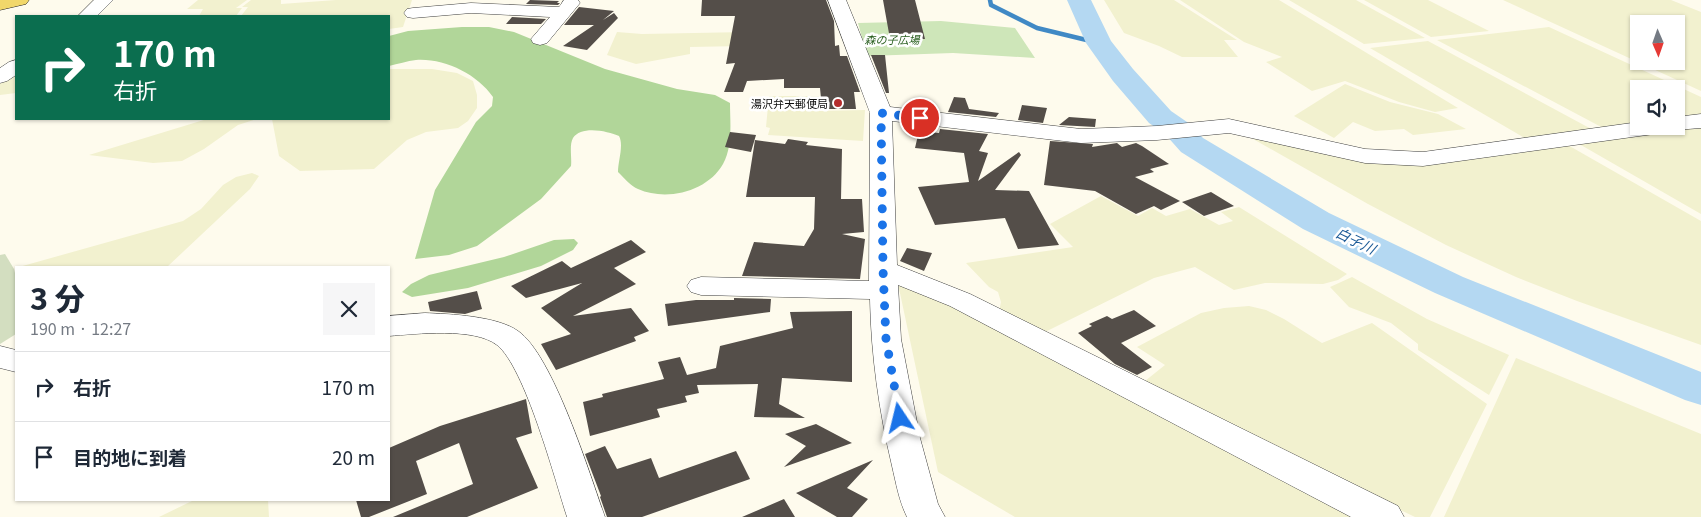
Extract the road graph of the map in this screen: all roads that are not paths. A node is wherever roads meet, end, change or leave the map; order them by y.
1 (20, 0) edge
2 (104, 0) edge
3 (837, 0) edge
4 (0, 5) edge
5 (568, 6) edge
6 (413, 13) dead end
7 (88, 15) edge
8 (540, 39) dead end
9 (15, 67) edge
10 (0, 77) edge
11 (881, 113) junction
12 (1701, 121) edge
13 (1685, 123) edge
14 (1630, 130) edge
15 (883, 280) junction
16 (701, 286) dead end
17 (390, 326) edge
18 (0, 357) edge
19 (15, 361) edge
20 (917, 513) edge
21 (586, 517) edge
22 (1385, 517) edge

1 - 4 main road
2 - 7 street
3 - 11 street
5 - 6 street
5 - 8 street
9 - 10 street
11 - 14 street
11 - 15 street
12 - 13 street
15 - 16 street
15 - 20 street
15 - 22 street
17 - 21 street
18 - 19 street

